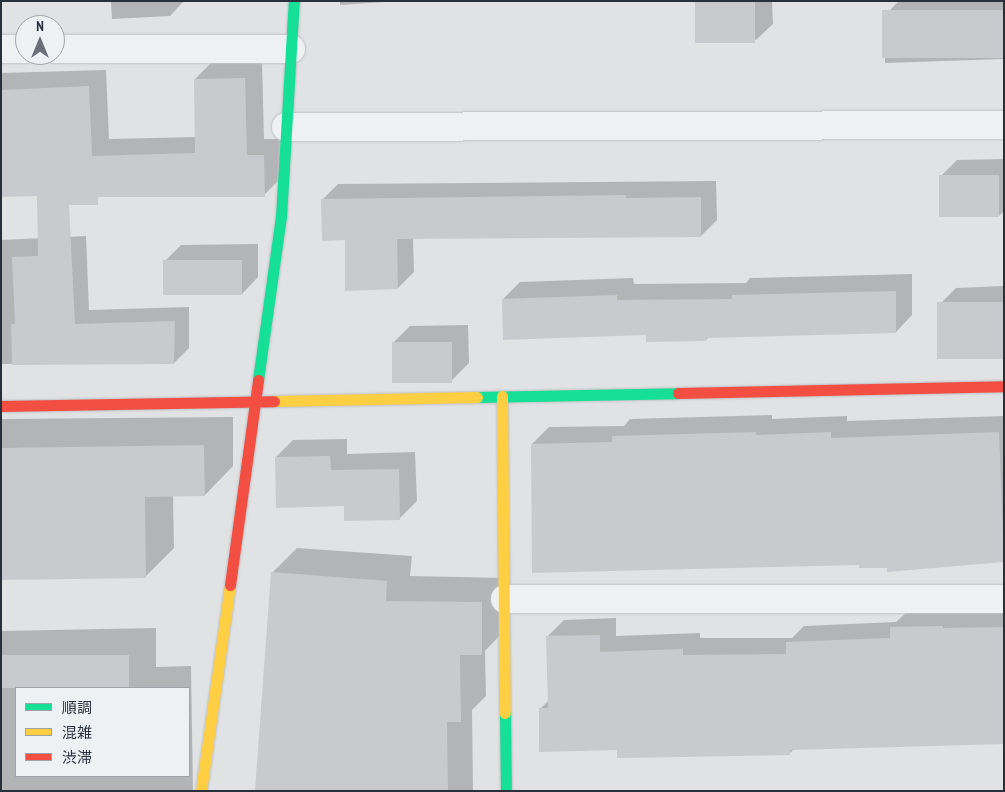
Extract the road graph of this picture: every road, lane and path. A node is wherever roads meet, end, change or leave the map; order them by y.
1 (294, 1) edge
2 (1, 49) edge
3 (15, 49) edge
4 (65, 49) edge
5 (291, 49) junction
6 (1004, 125) edge
7 (286, 127) junction
8 (1004, 386) edge
9 (502, 396) junction
10 (258, 399) junction
11 (1, 406) edge
12 (505, 599) junction
13 (1004, 599) edge
14 (201, 791) edge
15 (506, 791) edge

1 - 5 street
2 - 3 street
4 - 5 street
5 - 7 street
6 - 7 street
7 - 10 street
8 - 9 street
9 - 10 street
9 - 12 street
10 - 11 street
10 - 14 street
12 - 13 street
12 - 15 street

